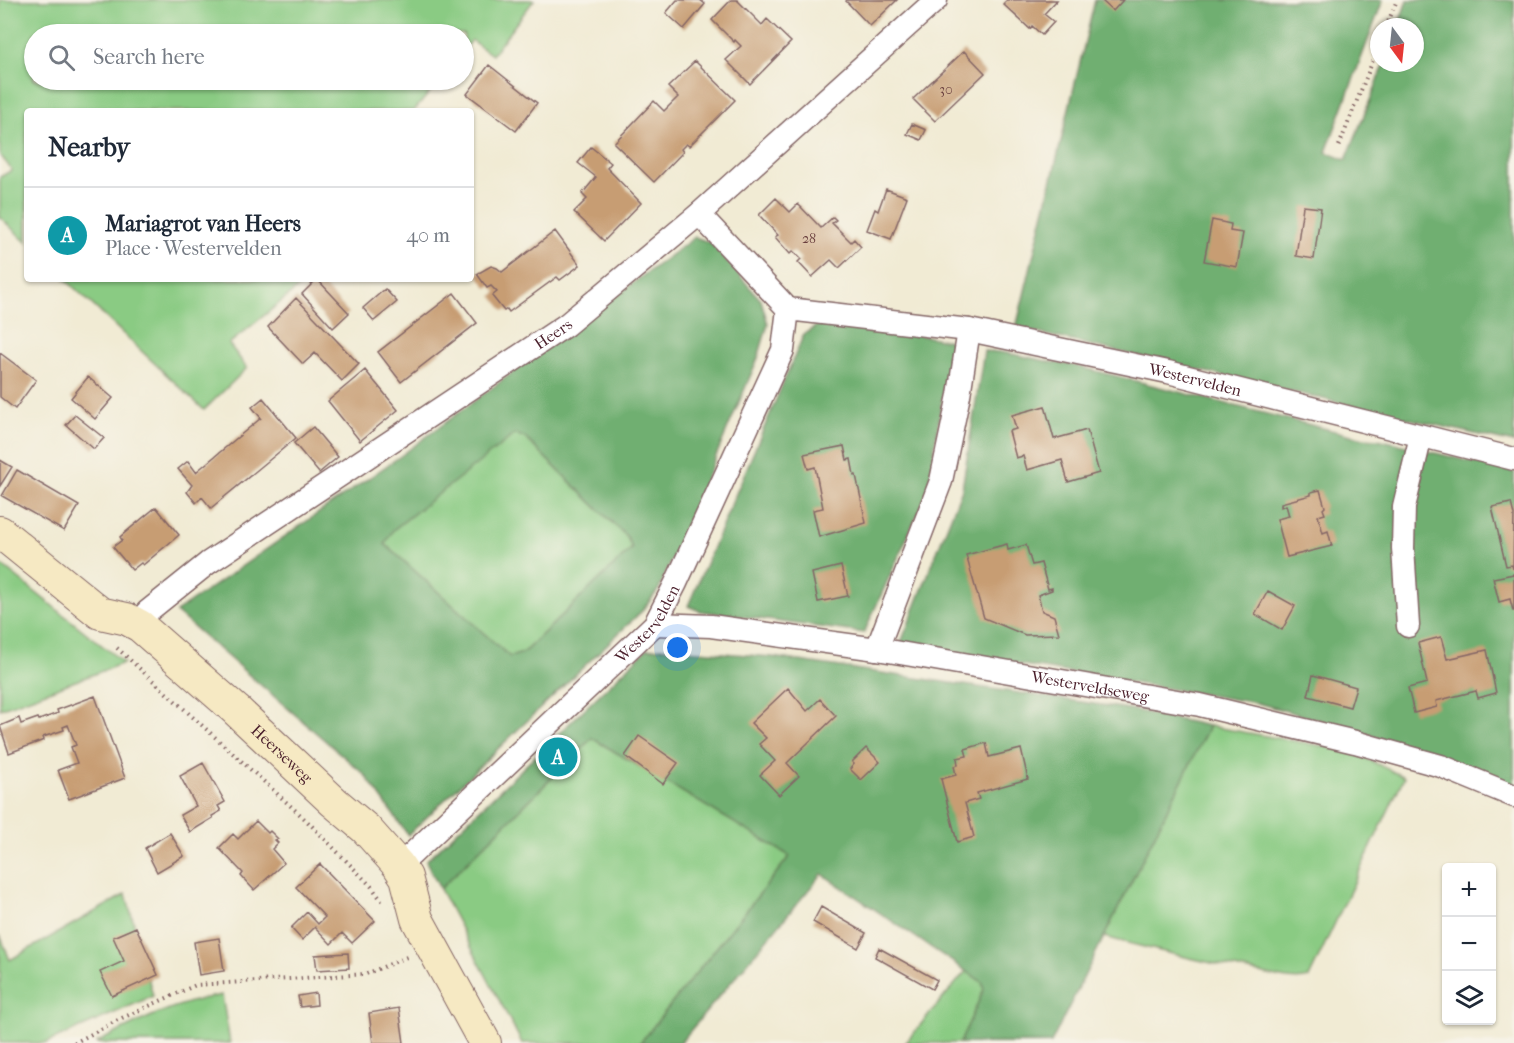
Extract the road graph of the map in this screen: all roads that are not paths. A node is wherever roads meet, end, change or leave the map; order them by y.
1 (936, 0) edge
2 (699, 214) junction
3 (788, 309) junction
4 (969, 330) junction
5 (1421, 436) junction
6 (1514, 459) edge
7 (0, 532) edge
8 (655, 624) junction
9 (140, 626) junction
10 (1408, 626) dead end
11 (876, 649) junction
12 (1514, 796) edge
13 (398, 865) junction
14 (485, 1043) edge

1 - 2 street, Heers
2 - 3 street
2 - 9 street, Heers
3 - 4 street, Westervelden
3 - 8 street, Westervelden
4 - 5 street, Westervelden
4 - 11 street
5 - 6 street, Westervelden
5 - 10 street
7 - 9 street, Heerseweg
8 - 11 street, Westerveldseweg
8 - 13 street, Westervelden
9 - 13 street, Heerseweg
11 - 12 street, Westerveldseweg
13 - 14 street, Heerseweg

